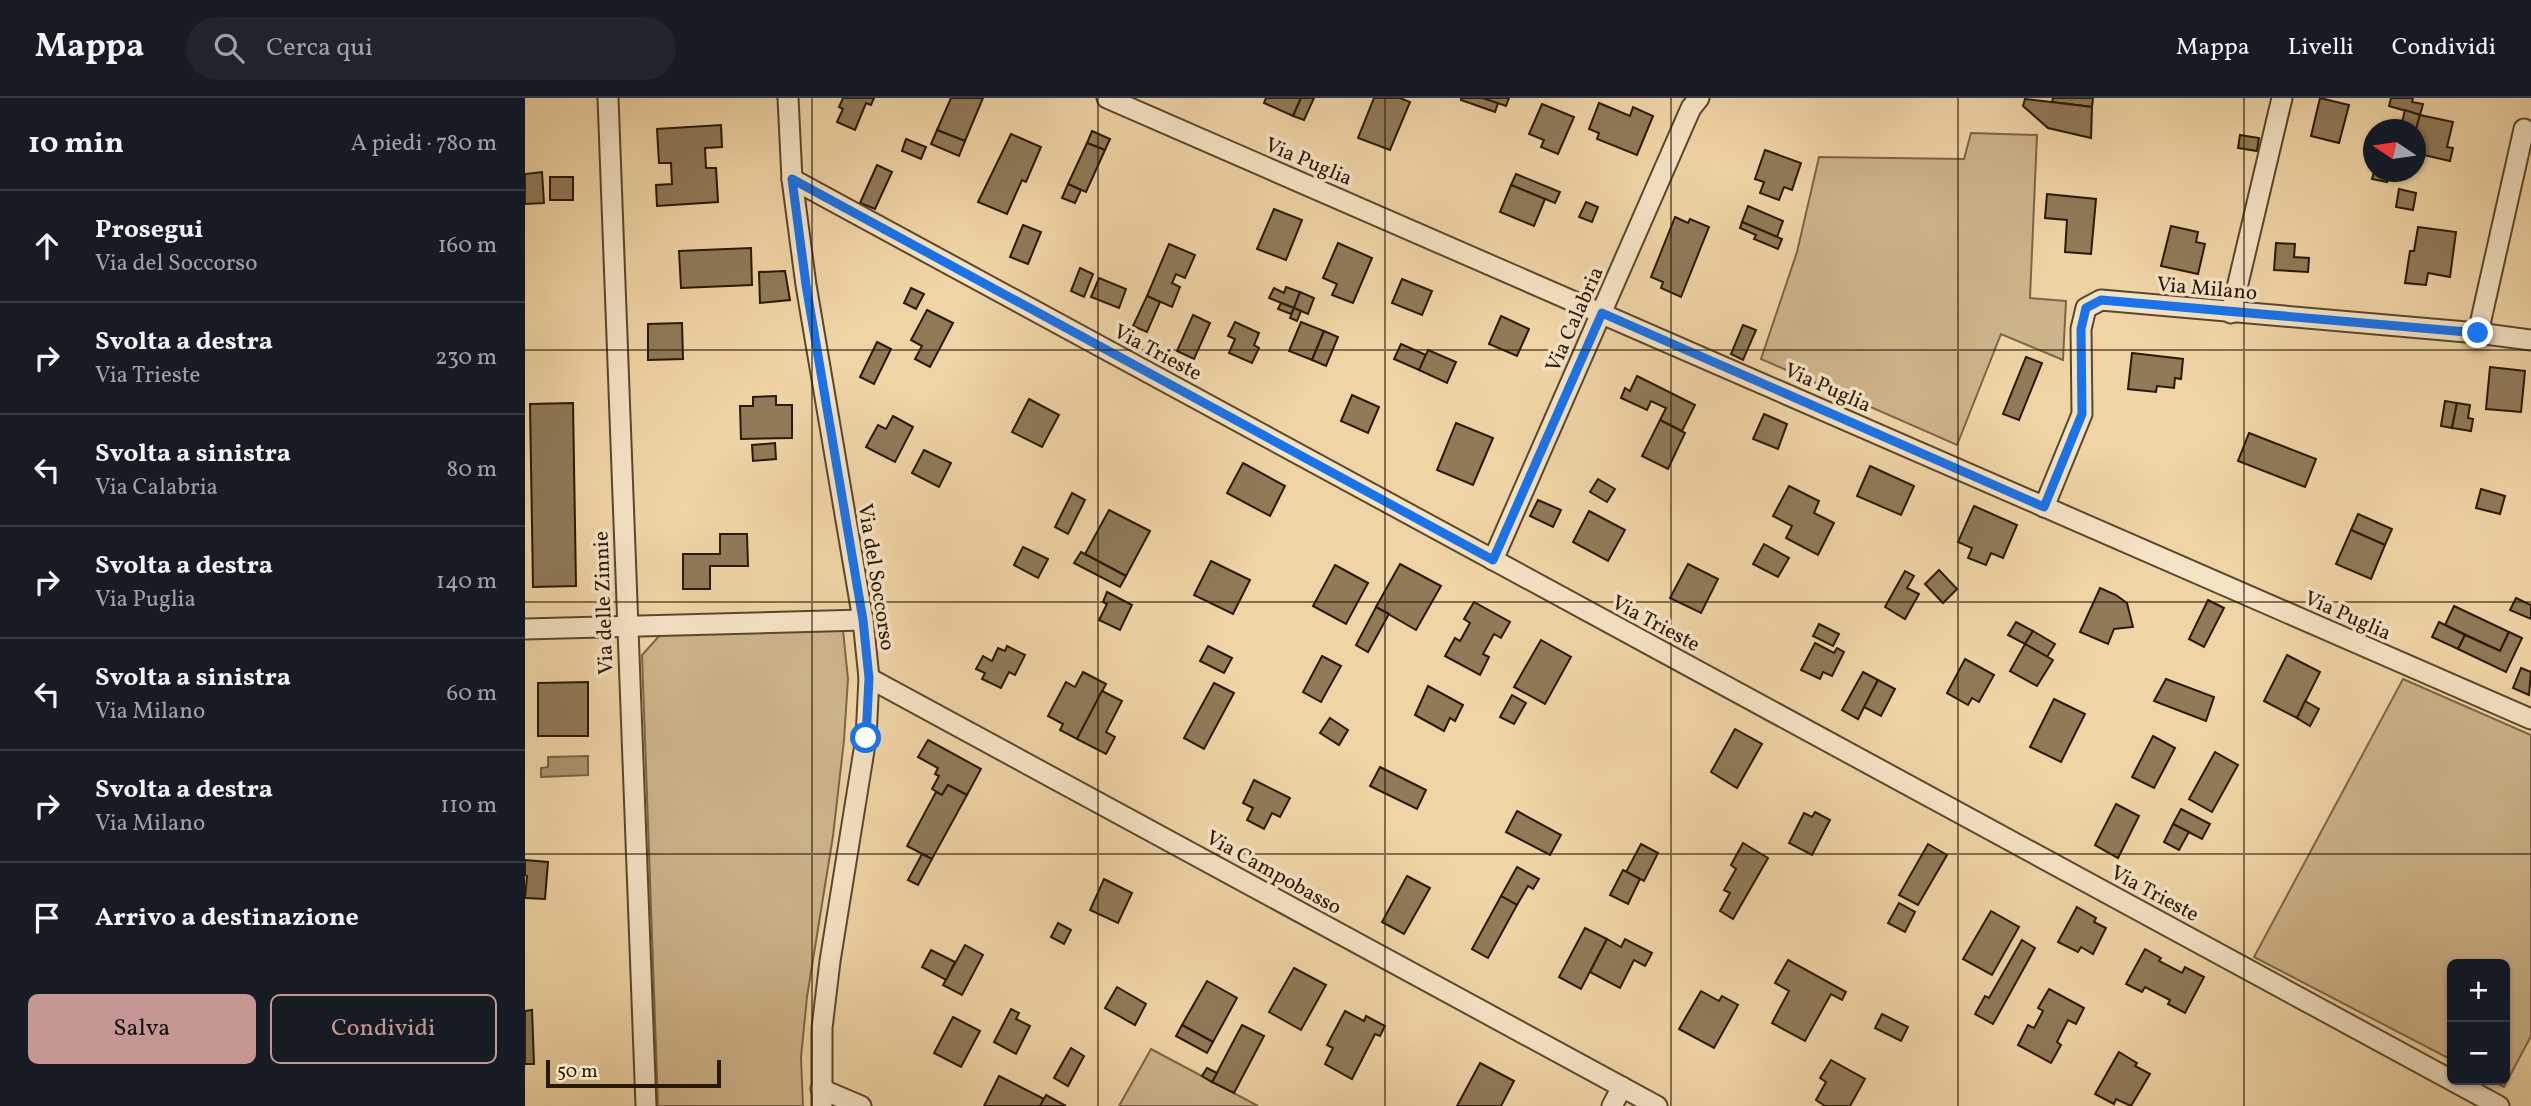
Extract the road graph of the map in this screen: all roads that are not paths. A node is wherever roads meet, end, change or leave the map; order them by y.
1 (608, 98) edge
2 (788, 98) edge
3 (1107, 98) edge
4 (1699, 98) edge
5 (2282, 98) edge
6 (2524, 129) dead end
7 (792, 179) junction
8 (1602, 313) junction
9 (2231, 313) junction
10 (2478, 333) junction
11 (2531, 340) edge
12 (2044, 507) junction
13 (1493, 560) junction
14 (863, 620) junction
15 (627, 626) junction
16 (525, 629) edge
17 (869, 678) junction
18 (2531, 719) edge
19 (1622, 1087) junction
20 (822, 1098) edge
21 (646, 1106) edge
22 (861, 1106) edge
23 (1612, 1106) edge
24 (1657, 1106) edge
25 (2500, 1106) edge

1 - 15 street, Via delle Zinnie
2 - 7 street, Via del Soccorso
3 - 8 street, Via Puglia
4 - 8 street, Via Calabria
5 - 9 street
6 - 10 street
7 - 13 street, Via Trieste
7 - 14 street, Via del Soccorso
8 - 12 street, Via Puglia
8 - 13 street, Via Calabria
9 - 10 street, Via Milano
9 - 12 street, Via Milano
10 - 11 street, Via Milano
12 - 18 street, Via Puglia
13 - 25 street, Via Trieste
14 - 15 street
14 - 17 street, Via del Soccorso
15 - 16 street
15 - 21 street, Via delle Zinnie
17 - 19 street, Via Campobasso
17 - 20 street, Via del Soccorso
19 - 23 street
19 - 24 street, Via Campobasso
20 - 22 street

